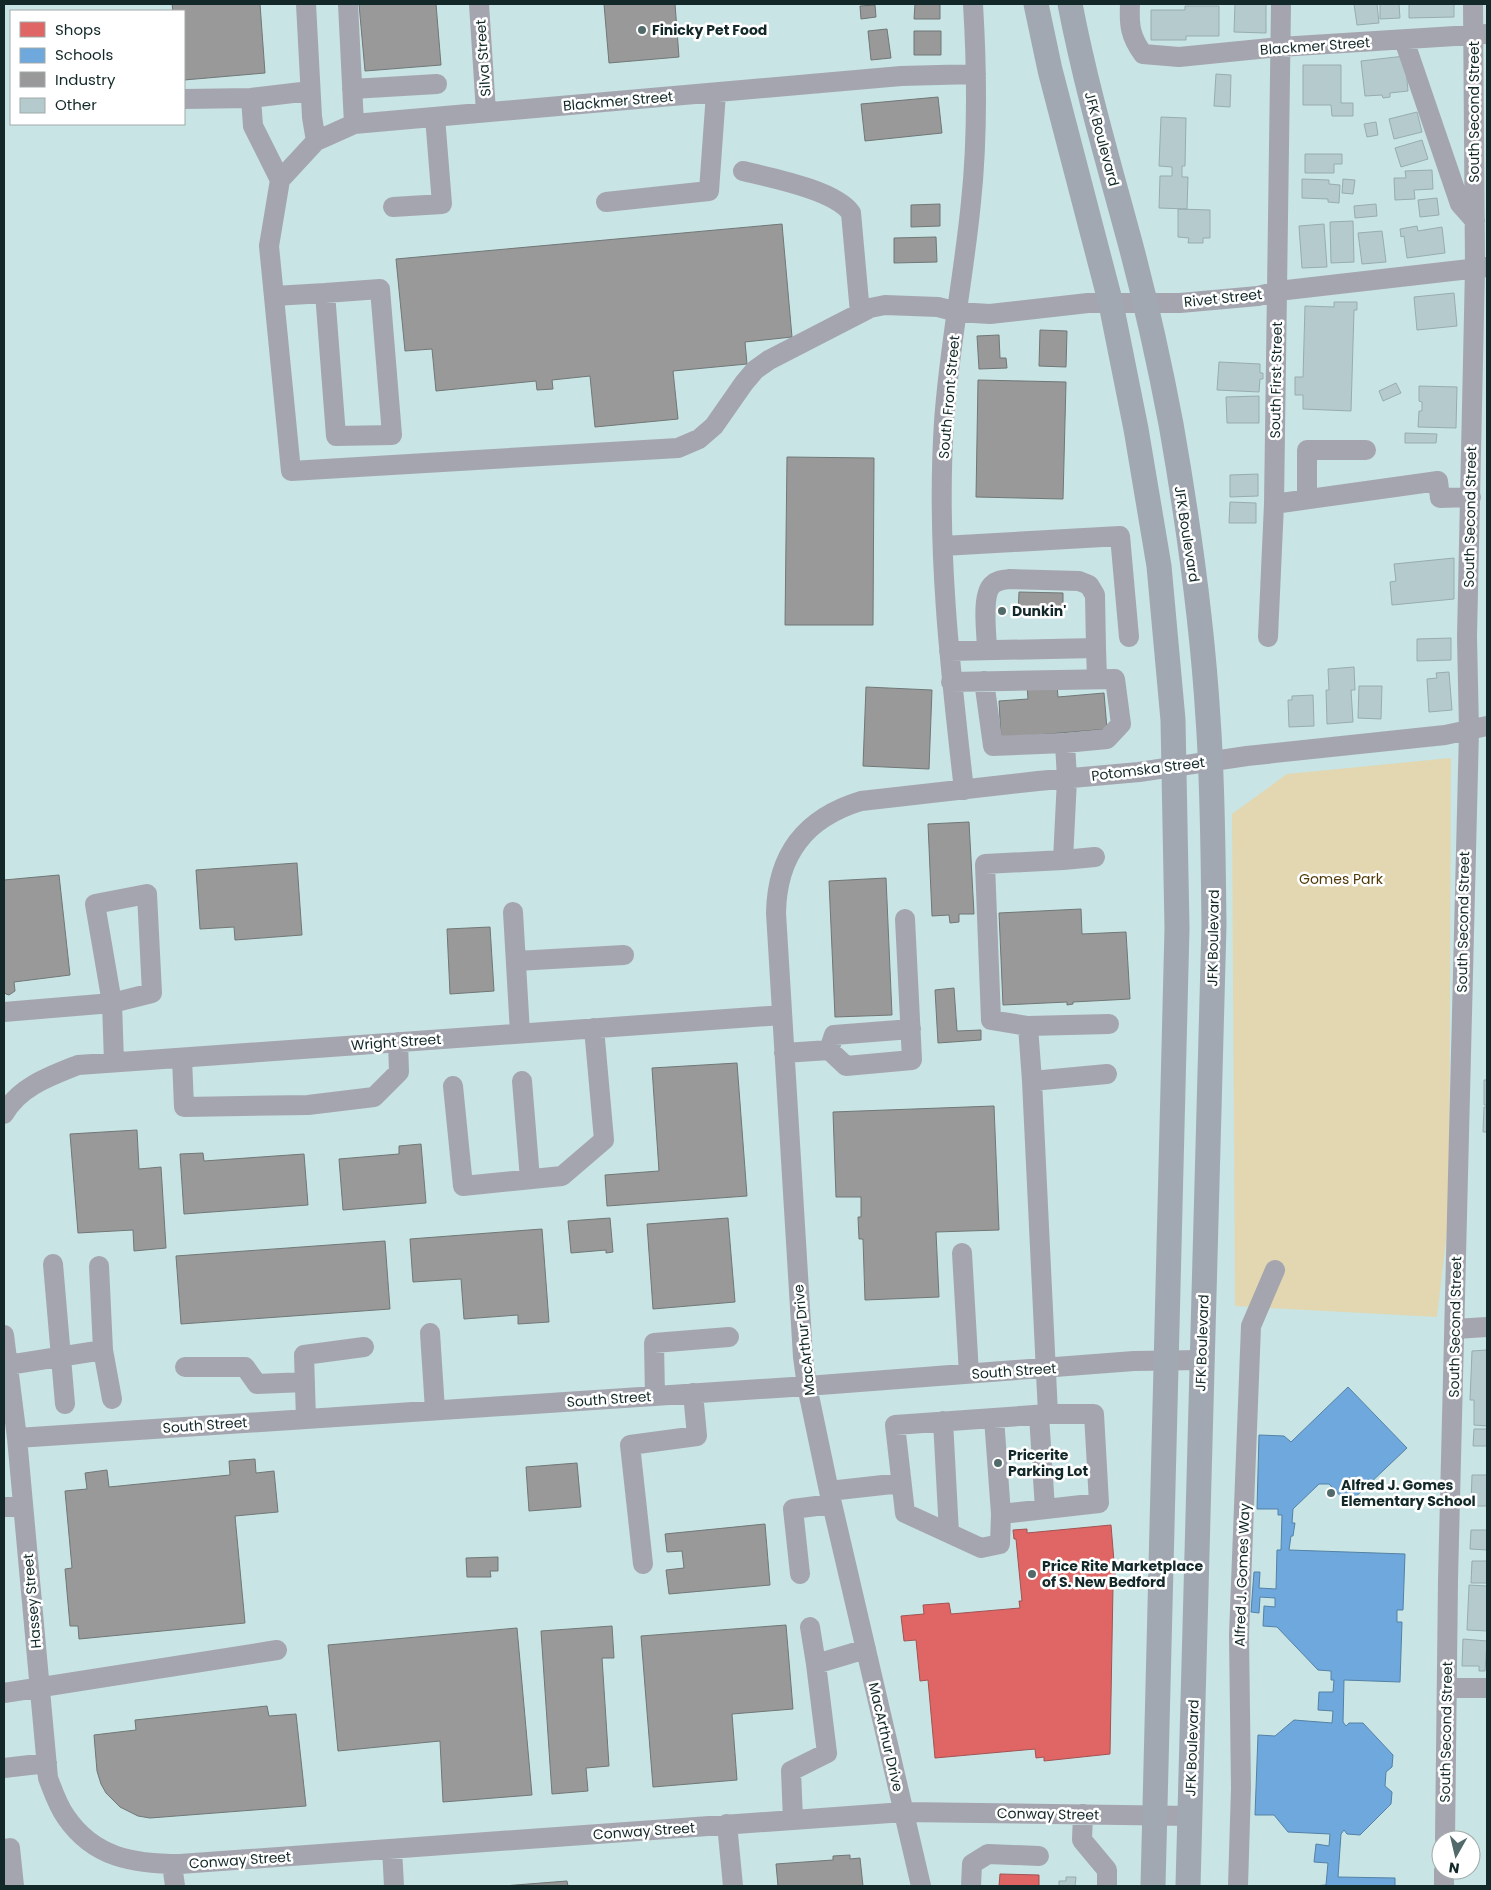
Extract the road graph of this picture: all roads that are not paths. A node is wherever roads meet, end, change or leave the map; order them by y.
1 (306, 4) edge
2 (348, 4) edge
3 (479, 4) edge
4 (973, 4) edge
5 (1036, 4) edge
6 (1070, 4) edge
7 (1130, 4) edge
8 (1281, 4) edge
9 (1473, 4) edge
10 (1480, 35) edge
11 (1404, 40) junction
12 (1280, 47) junction
13 (976, 74) junction
14 (438, 84) dead end
15 (352, 89) junction
16 (310, 91) junction
17 (716, 93) junction
18 (250, 98) junction
19 (185, 99) edge
20 (486, 112) junction
21 (435, 117) junction
22 (354, 124) junction
23 (316, 142) junction
24 (743, 171) dead end
25 (280, 180) junction
26 (606, 202) dead end
27 (393, 207) dead end
28 (1475, 221) junction
29 (1481, 268) edge
30 (1278, 291) junction
31 (325, 293) junction
32 (274, 296) junction
33 (1111, 304) junction
34 (1144, 304) junction
35 (957, 312) junction
36 (860, 313) junction
37 (1366, 450) dead end
38 (1471, 497) junction
39 (1307, 499) junction
40 (1274, 504) junction
41 (943, 546) junction
42 (1129, 637) dead end
43 (1268, 637) dead end
44 (1096, 648) junction
45 (987, 650) junction
46 (949, 651) junction
47 (1097, 679) junction
48 (984, 681) junction
49 (952, 682) junction
50 (1478, 728) edge
51 (1065, 743) junction
52 (1211, 761) junction
53 (1174, 767) junction
54 (1067, 779) junction
55 (964, 790) junction
56 (814, 824) joint
57 (1095, 857) dead end
58 (1063, 860) junction
59 (513, 912) dead end
60 (905, 919) dead end
61 (624, 955) dead end
62 (516, 961) junction
63 (112, 1003) junction
64 (4, 1012) edge
65 (782, 1014) junction
66 (1109, 1024) dead end
67 (1028, 1026) junction
68 (594, 1028) junction
69 (911, 1029) junction
70 (520, 1033) junction
71 (398, 1042) junction
72 (829, 1050) junction
73 (784, 1053) junction
74 (182, 1058) junction
75 (114, 1062) junction
76 (1107, 1074) dead end
77 (1032, 1081) junction
78 (522, 1082) dead end
79 (453, 1086) dead end
80 (8, 1107) edge
81 (530, 1179) junction
82 (962, 1253) dead end
83 (53, 1264) dead end
84 (100, 1266) dead end
85 (1275, 1270) dead end
86 (1487, 1327) edge
87 (1455, 1329) junction
88 (430, 1333) dead end
89 (729, 1337) dead end
90 (4, 1339) edge
91 (364, 1346) dead end
92 (104, 1350) junction
93 (60, 1357) junction
94 (1166, 1360) junction
95 (1202, 1360) junction
96 (8, 1365) junction
97 (185, 1367) dead end
98 (1046, 1369) junction
99 (969, 1374) junction
100 (305, 1382) junction
101 (807, 1386) junction
102 (693, 1393) junction
103 (655, 1396) junction
104 (112, 1399) dead end
105 (65, 1404) dead end
106 (8, 1408) edge
107 (434, 1410) junction
108 (1043, 1415) junction
109 (994, 1418) junction
110 (306, 1419) junction
111 (943, 1421) junction
112 (17, 1438) junction
113 (901, 1483) junction
114 (831, 1497) junction
115 (14, 1507) edge
116 (1045, 1509) junction
117 (1001, 1514) junction
118 (949, 1533) junction
119 (643, 1564) dead end
120 (800, 1574) dead end
121 (810, 1627) dead end
122 (866, 1649) junction
123 (277, 1650) dead end
124 (816, 1664) junction
125 (1447, 1688) junction
126 (1487, 1688) edge
127 (40, 1689) junction
128 (4, 1693) edge
129 (47, 1763) junction
130 (4, 1768) edge
131 (904, 1812) junction
132 (1083, 1814) junction
133 (1155, 1815) junction
134 (1190, 1816) junction
135 (793, 1820) junction
136 (727, 1824) junction
137 (1445, 1830) edge
138 (4, 1849) edge
139 (100, 1849) joint
140 (392, 1849) junction
141 (1039, 1856) dead end
142 (172, 1864) junction
143 (14, 1886) edge
144 (175, 1886) edge
145 (394, 1886) edge
146 (733, 1886) edge
147 (921, 1886) edge
148 (972, 1886) edge
149 (1107, 1886) edge
150 (1153, 1886) edge
151 (1188, 1886) edge
152 (1238, 1886) edge

1 - 16 street
2 - 15 street
3 - 20 street, Silva Street
4 - 13 street, South Front Street
5 - 33 main road
6 - 34 main road, JFK Boulevard
7 - 12 street, Blackmer Street
8 - 12 street, South First Street
9 - 10 street, South Second Street
10 - 11 street, Blackmer Street
10 - 28 street, South Second Street
11 - 12 street, Blackmer Street
11 - 28 street
12 - 30 street, South First Street
13 - 17 street, Blackmer Street
13 - 35 street, South Front Street
14 - 15 street
15 - 22 street
16 - 18 street
16 - 23 street
17 - 20 street, Blackmer Street
17 - 26 street
18 - 19 street
18 - 25 street
20 - 21 street, Blackmer Street
21 - 22 street, Blackmer Street
21 - 27 street
22 - 23 street, Blackmer Street
23 - 25 street, Blackmer Street
24 - 36 street
25 - 32 street
28 - 29 street, South Second Street
29 - 30 street, Rivet Street
29 - 38 street, South Second Street
30 - 34 street, Rivet Street
30 - 40 street, South First Street
31 - 31 street
31 - 32 street
32 - 36 street, Rivet Street
33 - 34 street, Rivet Street
33 - 35 street, Rivet Street
33 - 53 main road
34 - 52 main road, JFK Boulevard
35 - 36 street, Rivet Street
35 - 41 street, South Front Street
37 - 39 street
38 - 39 street
38 - 50 street, South Second Street
39 - 40 street
40 - 43 street, South First Street
41 - 42 street
41 - 46 street, South Front Street
44 - 45 street
44 - 45 street
44 - 47 street
45 - 46 street
46 - 49 street, South Front Street
47 - 48 street
47 - 51 street
48 - 49 street
48 - 51 street
49 - 55 street, South Front Street
50 - 52 street, Potomska Street
50 - 87 street, South Second Street
51 - 54 street
52 - 53 street, Potomska Street
52 - 95 main road, JFK Boulevard
53 - 54 street, Potomska Street
53 - 94 main road
54 - 55 street, Potomska Street
54 - 58 street
55 - 56 street, Potomska Street
56 - 65 street, MacArthur Drive
57 - 58 street
58 - 67 street
59 - 62 street
60 - 69 street
61 - 62 street
62 - 70 street
63 - 63 street
63 - 64 street
63 - 75 street
65 - 68 street, Wright Street
65 - 73 street, MacArthur Drive
66 - 67 street
67 - 77 street
68 - 70 street, Wright Street
68 - 81 street
69 - 72 street
69 - 72 street
70 - 71 street, Wright Street
71 - 74 street, Wright Street
71 - 74 street
72 - 73 street
73 - 101 street, MacArthur Drive
74 - 75 street, Wright Street
75 - 80 street, Wright Street
76 - 77 street
77 - 98 street
78 - 81 street
79 - 81 street
82 - 99 street
83 - 93 street
84 - 92 street
85 - 152 street, Alfred J. Gomes Way
86 - 87 street
87 - 125 street, South Second Street
88 - 107 street
89 - 103 street
90 - 96 street, Hassey Street
91 - 100 street
92 - 93 street
92 - 104 street
93 - 96 street
93 - 105 street
94 - 95 street, South Street
94 - 98 street, South Street
94 - 133 main road
95 - 134 main road, JFK Boulevard
96 - 106 street, Hassey Street
97 - 100 street
98 - 99 street, South Street
98 - 108 street
99 - 101 street, South Street
100 - 110 street
101 - 102 street, South Street
101 - 114 street, MacArthur Drive
102 - 103 street, South Street
102 - 119 street
103 - 107 street, South Street
106 - 112 street, Hassey Street
107 - 110 street, South Street
108 - 109 street
108 - 116 street
108 - 116 street
109 - 111 street
109 - 117 street
110 - 112 street, South Street
111 - 113 street
111 - 118 street
112 - 115 street, Hassey Street
113 - 114 street
113 - 118 street
114 - 120 street
114 - 122 street, MacArthur Drive
115 - 127 street, Hassey Street
116 - 117 street
117 - 118 street
121 - 124 street
122 - 124 street
122 - 131 street, MacArthur Drive
123 - 127 street
124 - 135 street
125 - 126 street
125 - 137 street, South Second Street
127 - 128 street
127 - 129 street, Hassey Street
129 - 130 street
129 - 139 street, Hassey Street
131 - 132 street, Conway Street
131 - 135 street, Conway Street
131 - 147 street, MacArthur Drive
132 - 133 street, Conway Street
132 - 149 street
133 - 134 street, Conway Street
133 - 150 main road
134 - 151 main road, JFK Boulevard
135 - 136 street, Conway Street
136 - 140 street, Conway Street
136 - 146 street
138 - 143 street
139 - 142 street, Conway Street
140 - 142 street, Conway Street
140 - 145 street
141 - 148 street
142 - 144 street

